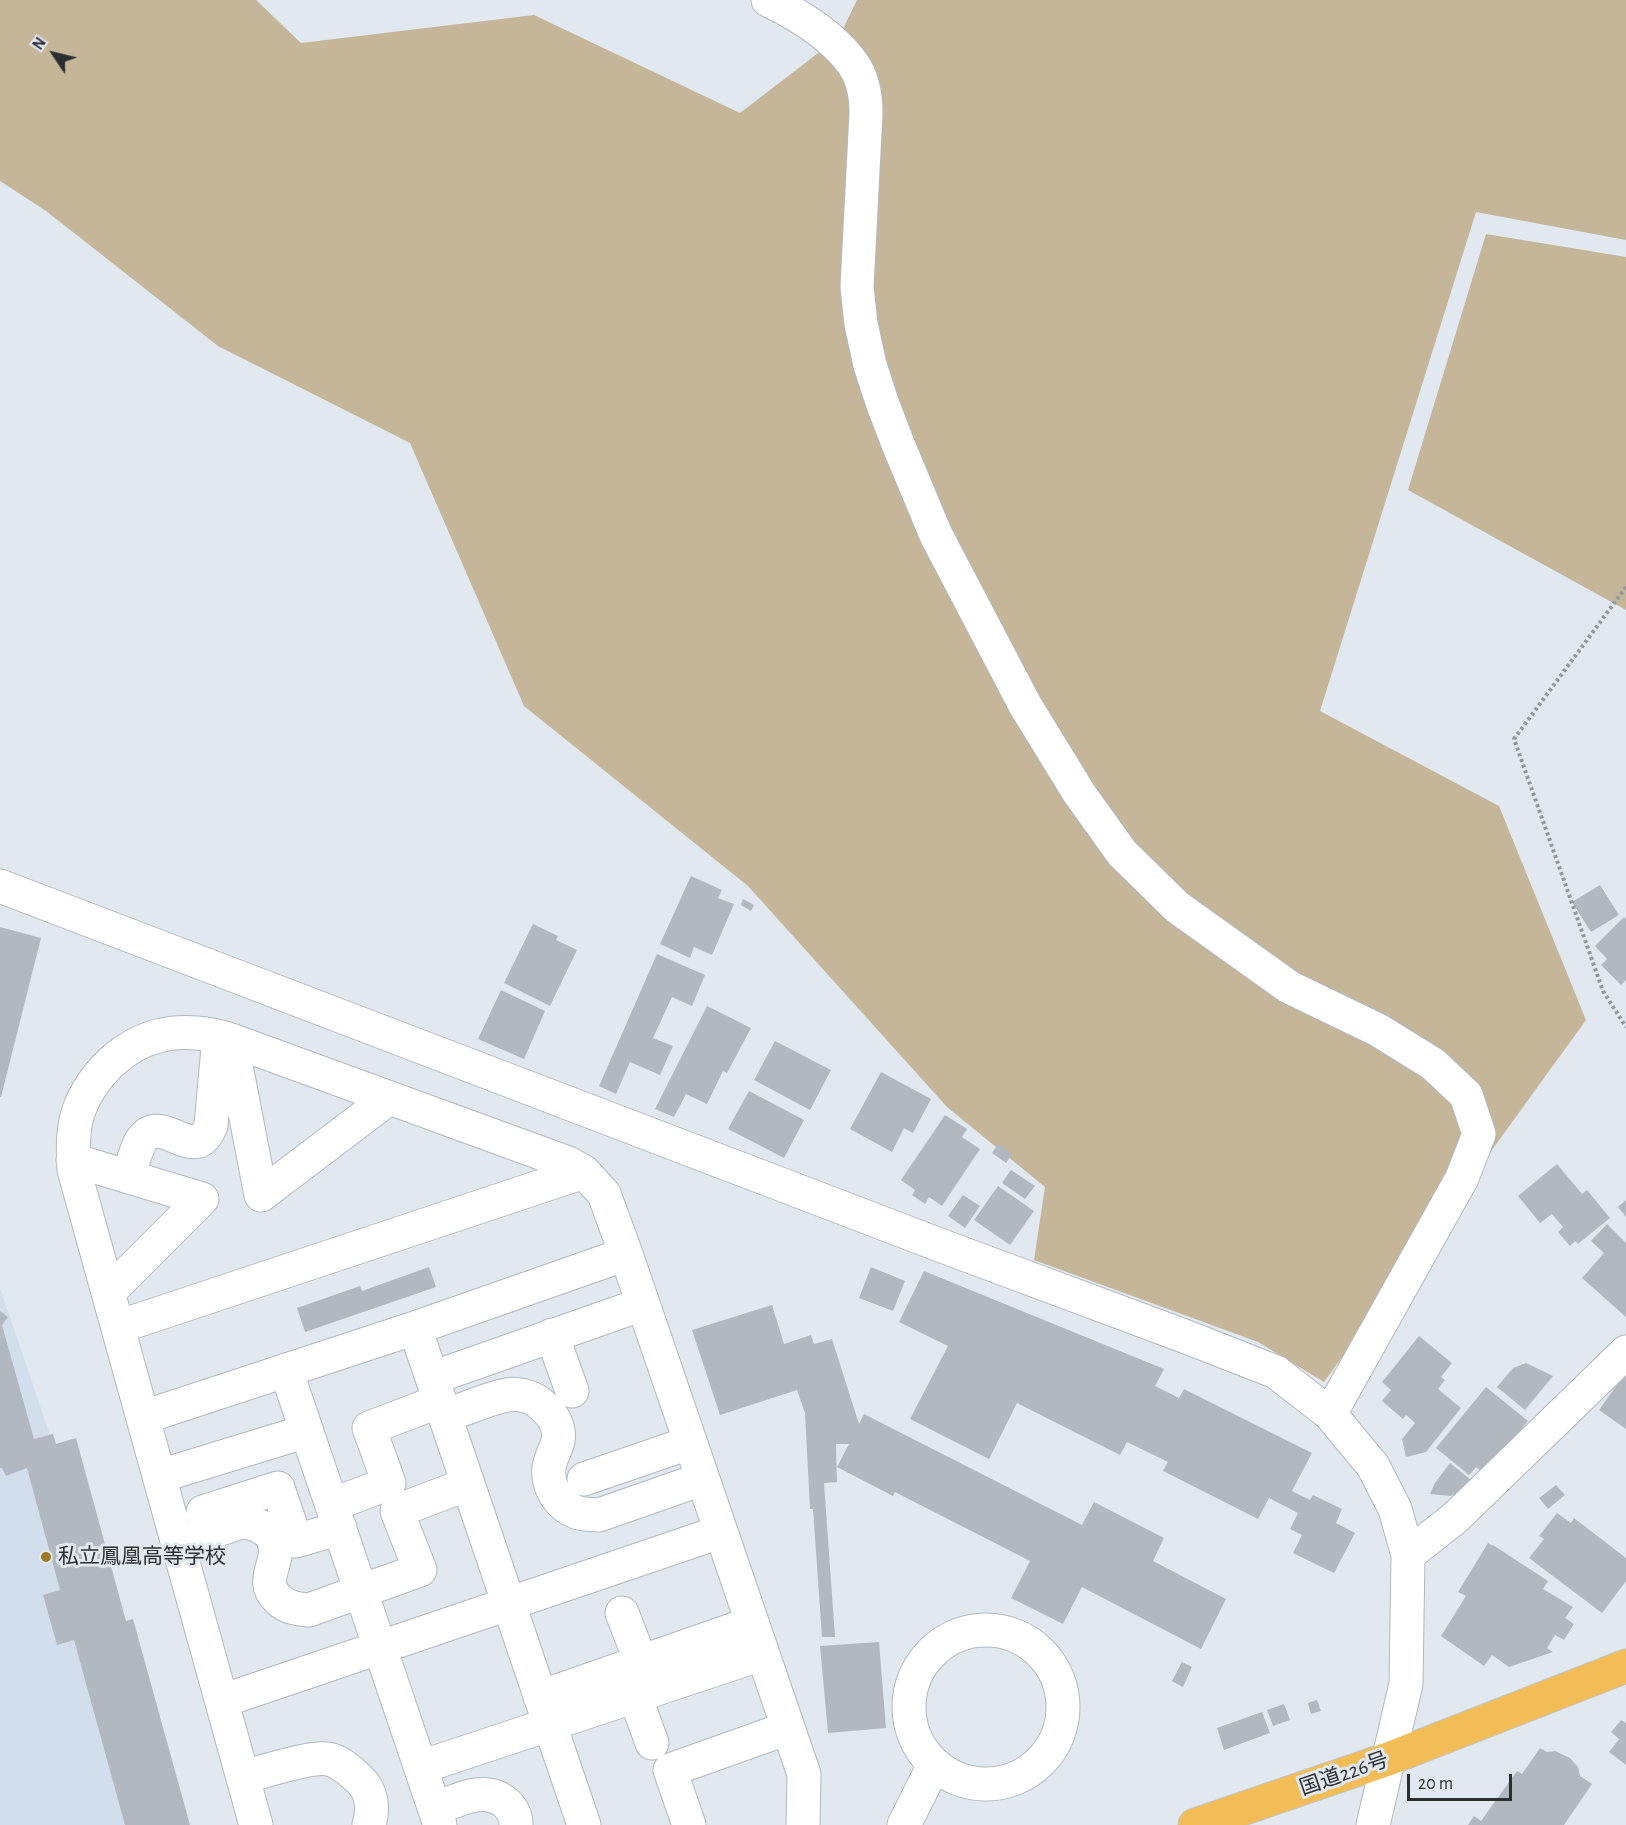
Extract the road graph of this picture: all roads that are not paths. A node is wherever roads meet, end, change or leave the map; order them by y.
1 (768, 0) edge
2 (0, 886) edge
3 (225, 1039) junction
4 (389, 1098) junction
5 (74, 1160) junction
6 (584, 1172) junction
7 (129, 1177) junction
8 (626, 1254) junction
9 (108, 1293) junction
10 (643, 1304) junction
11 (118, 1327) junction
12 (415, 1328) junction
13 (552, 1335) junction
14 (1626, 1352) edge
15 (286, 1370) junction
16 (572, 1391) dead end
17 (439, 1398) junction
18 (1330, 1414) junction
19 (144, 1417) junction
20 (307, 1431) junction
21 (689, 1443) junction
22 (597, 1464) dead end
23 (160, 1476) junction
24 (702, 1479) junction
25 (468, 1484) junction
26 (336, 1517) junction
27 (175, 1532) junction
28 (720, 1532) junction
29 (1408, 1556) junction
30 (361, 1591) junction
31 (509, 1605) junction
32 (622, 1613) dead end
33 (752, 1623) junction
34 (380, 1647) junction
35 (762, 1654) junction
36 (641, 1662) junction
37 (1626, 1666) edge
38 (635, 1696) junction
39 (222, 1701) junction
40 (545, 1711) junction
41 (788, 1728) junction
42 (652, 1743) dead end
43 (1388, 1759) junction
44 (934, 1765) junction
45 (421, 1767) junction
46 (243, 1777) junction
47 (438, 1817) edge
48 (256, 1825) edge
49 (369, 1825) edge
50 (516, 1825) edge
51 (584, 1825) edge
52 (689, 1825) edge
53 (803, 1825) edge
54 (904, 1825) edge
55 (1195, 1825) edge
56 (1373, 1825) edge

1 - 18 street
2 - 18 street
3 - 4 street
3 - 4 street
3 - 5 street
3 - 7 street
4 - 6 street
5 - 7 street
5 - 9 street
6 - 8 street
6 - 11 street
7 - 9 street
8 - 10 street
8 - 12 street
9 - 11 street
10 - 13 street
10 - 21 street
11 - 19 street
12 - 15 street
12 - 17 street
13 - 16 street
13 - 17 street
14 - 29 street
15 - 19 street
15 - 20 street
17 - 24 street
17 - 25 street
17 - 26 street
18 - 29 street
19 - 23 street
20 - 23 street
20 - 26 street
21 - 22 street
21 - 24 street
23 - 27 street
24 - 28 street
25 - 30 street
25 - 31 street
26 - 27 street
26 - 30 street
27 - 30 street
27 - 39 street
28 - 31 street
28 - 33 street
29 - 43 street
30 - 34 street
31 - 34 street
31 - 40 street
32 - 36 street
33 - 35 street
33 - 36 street
34 - 39 street
34 - 45 street
35 - 38 street
35 - 41 street
36 - 40 street
37 - 43 highway, 国道226号
38 - 40 street
38 - 42 street
39 - 46 street
40 - 45 street
40 - 51 street
41 - 52 street
41 - 53 street
43 - 55 highway, 国道226号
43 - 56 street
44 - 44 street
44 - 54 street
45 - 47 street
46 - 48 street
46 - 49 street
47 - 50 street

